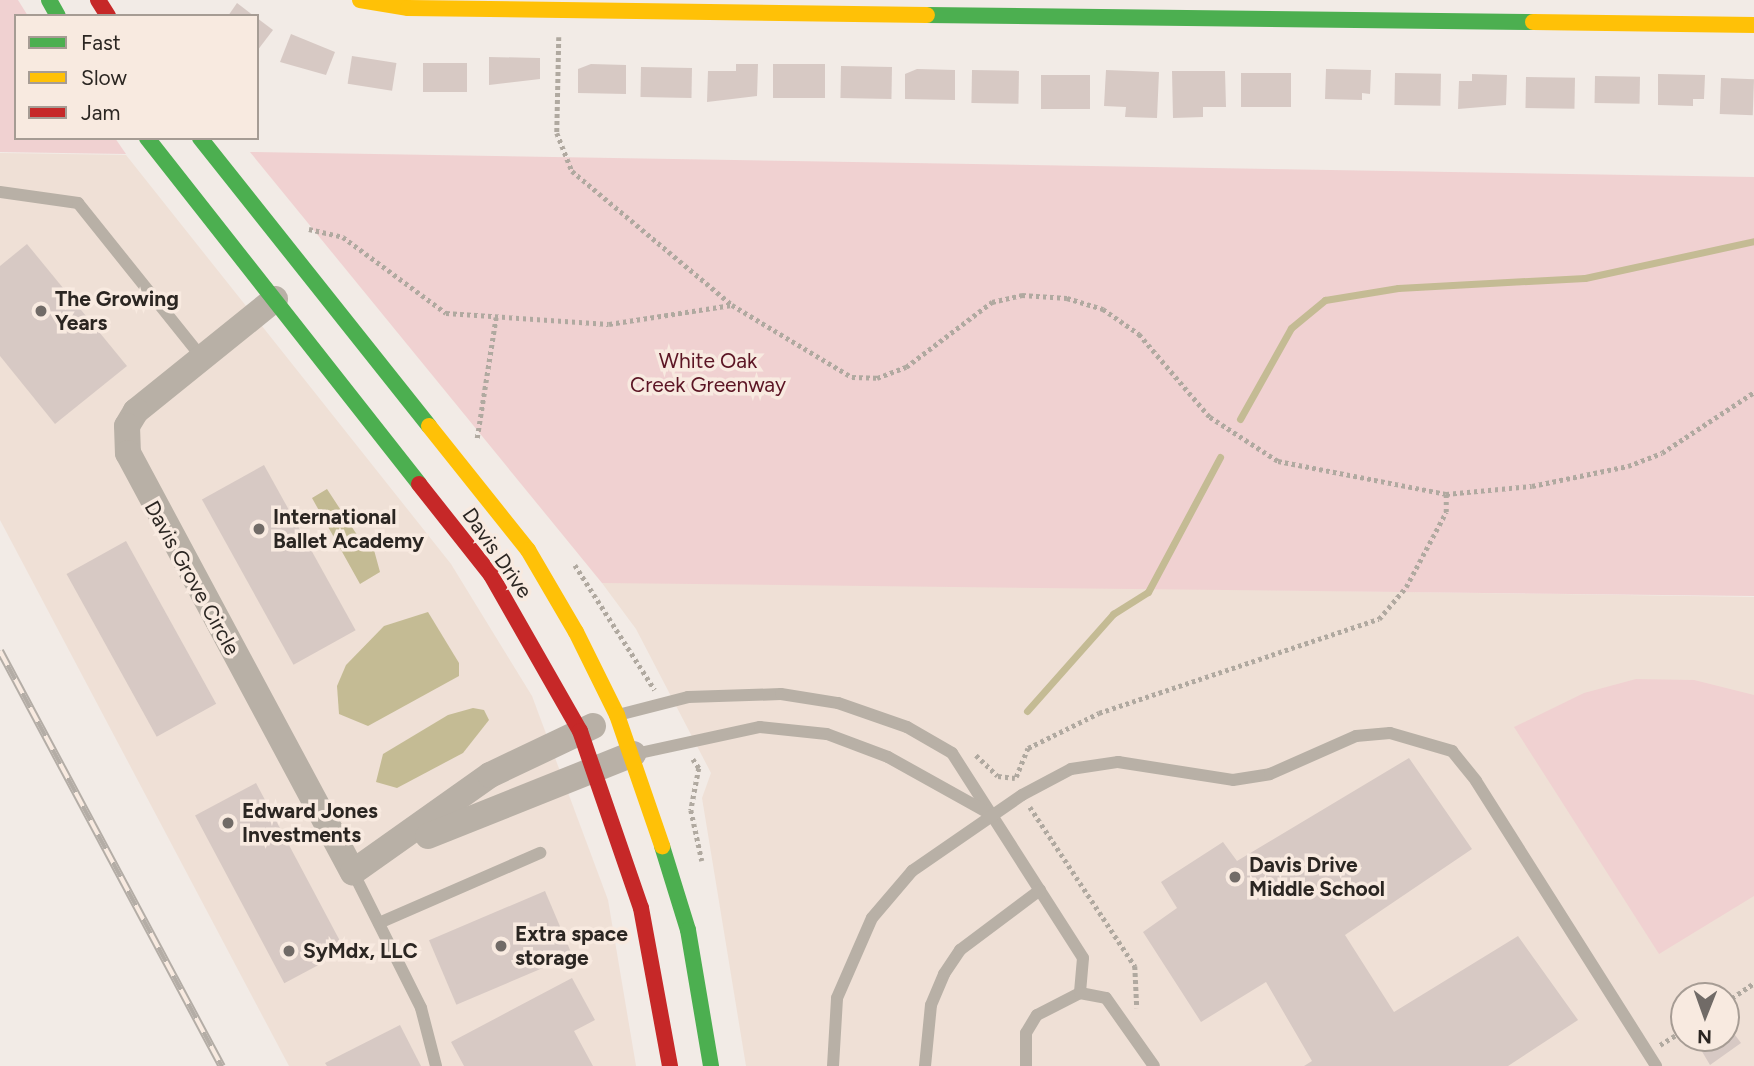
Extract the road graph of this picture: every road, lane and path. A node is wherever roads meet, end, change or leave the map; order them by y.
1 (360, 0) edge
2 (1069, 8) edge
3 (558, 9) junction
4 (1754, 25) edge
5 (149, 140) edge
6 (202, 140) edge
7 (0, 192) edge
8 (305, 231) dead end
9 (275, 299) junction
10 (732, 305) junction
11 (496, 317) junction
12 (202, 358) junction
13 (1754, 392) edge
14 (476, 446) dead end
15 (1446, 494) junction
16 (652, 679) dead end
17 (661, 703) junction
18 (617, 715) junction
19 (580, 731) junction
20 (681, 741) junction
21 (634, 754) junction
22 (592, 767) junction
23 (699, 768) dead end
24 (1016, 778) dead end
25 (1030, 807) dead end
26 (990, 814) junction
27 (540, 853) dead end
28 (378, 857) junction
29 (353, 872) junction
30 (1040, 890) junction
31 (379, 923) junction
32 (1080, 993) junction
33 (1143, 1017) dead end
34 (1670, 1039) edge
35 (1648, 1054) junction
36 (436, 1066) edge
37 (670, 1066) edge
38 (711, 1066) edge
39 (833, 1066) edge
40 (925, 1066) edge
41 (1026, 1066) edge
42 (1154, 1066) edge
43 (1656, 1066) edge

1 - 3 main road
2 - 3 main road
2 - 4 main road
3 - 10 path
5 - 9 main road, Davis Drive
6 - 18 main road, Davis Drive
7 - 12 lane
8 - 11 path
9 - 12 street, Davis Grove Circle
9 - 19 main road, Davis Drive
10 - 11 path
10 - 15 path
11 - 14 path
12 - 29 street, Davis Grove Circle
13 - 15 path
15 - 24 path
16 - 17 path
17 - 18 lane
17 - 26 lane
18 - 19 street
18 - 21 main road, Davis Drive
19 - 22 main road, Davis Drive
19 - 28 street
20 - 21 lane
20 - 23 path
20 - 26 lane
21 - 22 street
21 - 38 main road, Davis Drive
22 - 28 street
22 - 37 main road, Davis Drive
25 - 33 path
26 - 30 lane
26 - 35 lane
26 - 39 lane
27 - 31 lane
28 - 29 street
29 - 31 lane
30 - 32 lane
30 - 40 lane
31 - 36 lane
32 - 41 lane
32 - 42 lane
34 - 35 path
35 - 43 lane

